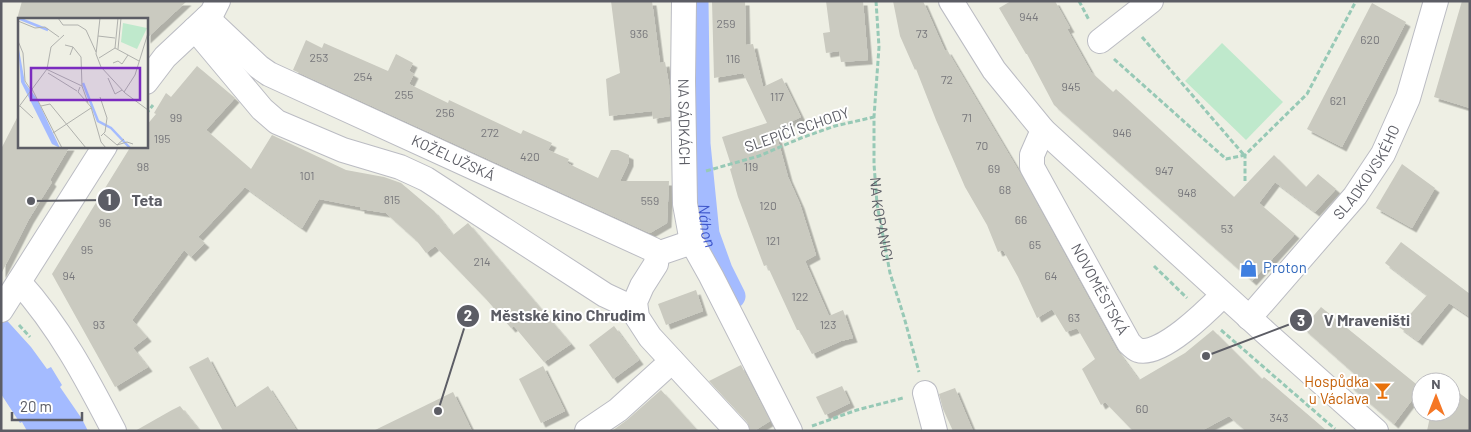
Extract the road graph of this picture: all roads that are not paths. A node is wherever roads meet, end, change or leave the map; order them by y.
1 (684, 1) edge
2 (952, 1) edge
3 (1151, 1) edge
4 (1436, 1) edge
5 (207, 16) edge
6 (1100, 42) road end
7 (148, 79) edge
8 (1043, 130) junction
9 (104, 148) edge
10 (692, 242) junction
11 (657, 254) junction
12 (8, 294) edge
13 (1223, 295) junction
14 (634, 309) junction
15 (1249, 318) junction
16 (672, 362) junction
17 (925, 393) road end
18 (801, 428) edge
19 (114, 431) edge
20 (587, 431) edge
21 (737, 431) edge
22 (935, 431) edge
23 (1376, 431) edge

1 - 10 street, NA SÁDKÁCH
2 - 8 street
3 - 6 street
4 - 15 street, SLADKOVSKÉHO
5 - 7 street
5 - 11 street, KOŽELUŽSKÁ
5 - 14 street, KOŽELUŽSKÁ
8 - 13 street
8 - 13 street, NOVOMĚSTSKÁ
9 - 12 street
10 - 11 street
10 - 18 street
11 - 14 street
12 - 19 street
13 - 15 street
14 - 16 street
15 - 23 street
16 - 20 street
16 - 21 street
17 - 22 street

